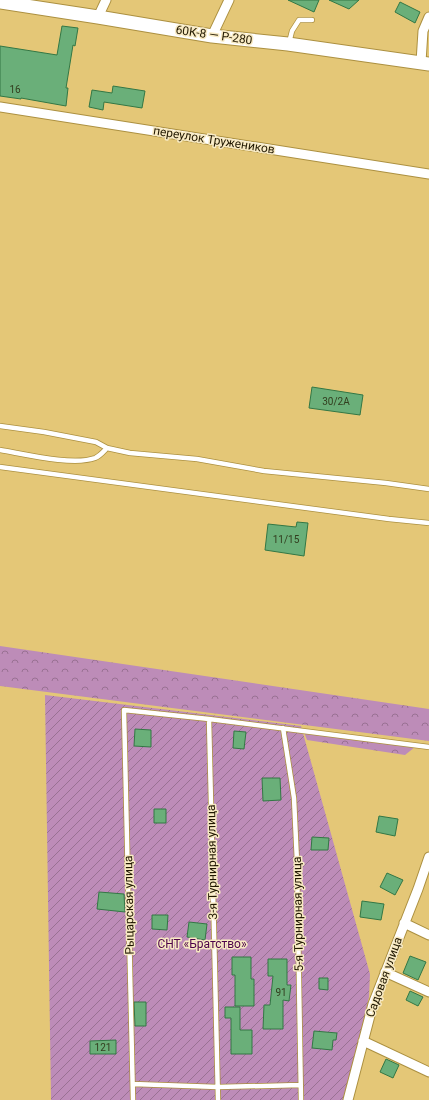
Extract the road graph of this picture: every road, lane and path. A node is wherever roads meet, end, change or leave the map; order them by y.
1 (106, 0) edge
2 (229, 0) edge
3 (1, 2) edge
4 (98, 17) junction
5 (429, 17) edge
6 (312, 20) dead end
7 (212, 36) junction
8 (288, 44) junction
9 (425, 63) edge
10 (0, 107) edge
11 (429, 174) edge
12 (0, 426) edge
13 (107, 448) junction
14 (0, 450) edge
15 (0, 467) edge
16 (429, 489) edge
17 (429, 523) edge
18 (209, 719) junction
19 (283, 728) junction
20 (429, 747) edge
21 (429, 857) edge
22 (404, 923) junction
23 (429, 935) edge
24 (385, 972) junction
25 (429, 992) edge
26 (363, 1041) junction
27 (429, 1072) edge
28 (133, 1084) junction
29 (301, 1085) junction
30 (218, 1087) junction
31 (133, 1100) edge
32 (218, 1100) edge
33 (301, 1100) edge
34 (348, 1100) edge

1 - 4 street
2 - 7 street
3 - 4 street, 60К-8 — Р-280
4 - 7 street, 60К-8 — Р-280
5 - 9 street
6 - 8 lane
7 - 8 street, 60К-8 — Р-280
8 - 9 street, 60К-8 — Р-280
10 - 11 street, переулок Тружеников
12 - 13 lane
13 - 14 lane
13 - 16 lane
15 - 17 lane
18 - 19 lane
18 - 28 lane, Рыцарская улица
18 - 30 lane, 3-я Турнирная улица
19 - 20 lane
19 - 29 lane, 5-я Турнирная улица
21 - 22 street, Садовая улица
22 - 23 street
22 - 24 street, Садовая улица
24 - 25 street
24 - 26 street, Садовая улица
26 - 27 street
26 - 34 street, Садовая улица
28 - 30 lane
28 - 31 lane, Рыцарская улица
29 - 30 lane
29 - 33 lane, 5-я Турнирная улица
30 - 32 lane, 3-я Турнирная улица

